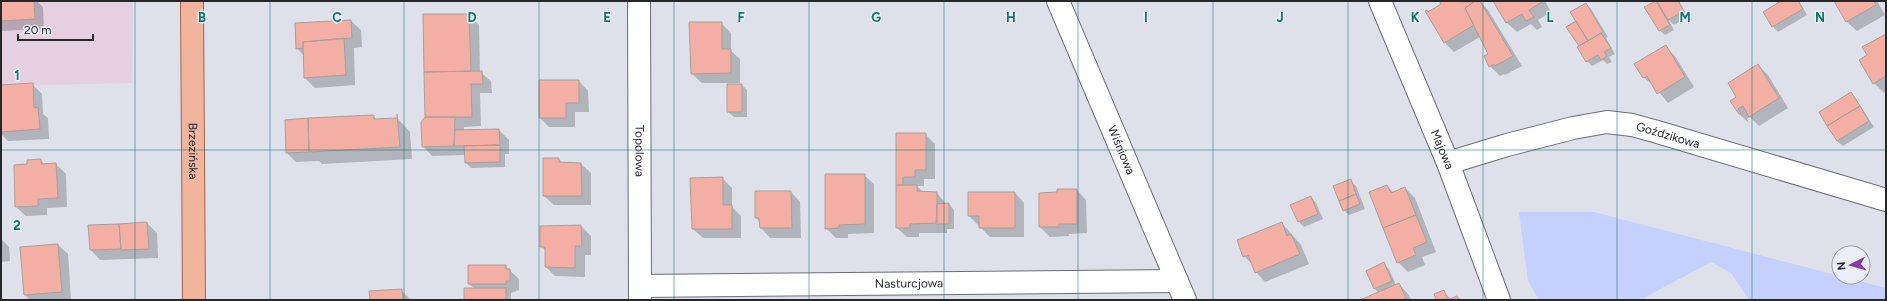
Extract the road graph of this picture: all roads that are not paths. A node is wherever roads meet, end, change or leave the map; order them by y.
1 (192, 1) edge
2 (639, 1) edge
3 (1058, 1) edge
4 (1380, 1) edge
5 (1448, 163) junction
6 (1886, 200) edge
7 (1181, 290) edge
8 (640, 293) edge
9 (194, 300) edge
10 (1499, 300) edge

1 - 9 main road, Brzezińska
2 - 8 street, Topolowa
3 - 7 street, Wiśniowa
4 - 5 street, Majowa
5 - 6 street, Goździkowa
5 - 10 street, Majowa
7 - 8 street, Nasturcjowa

